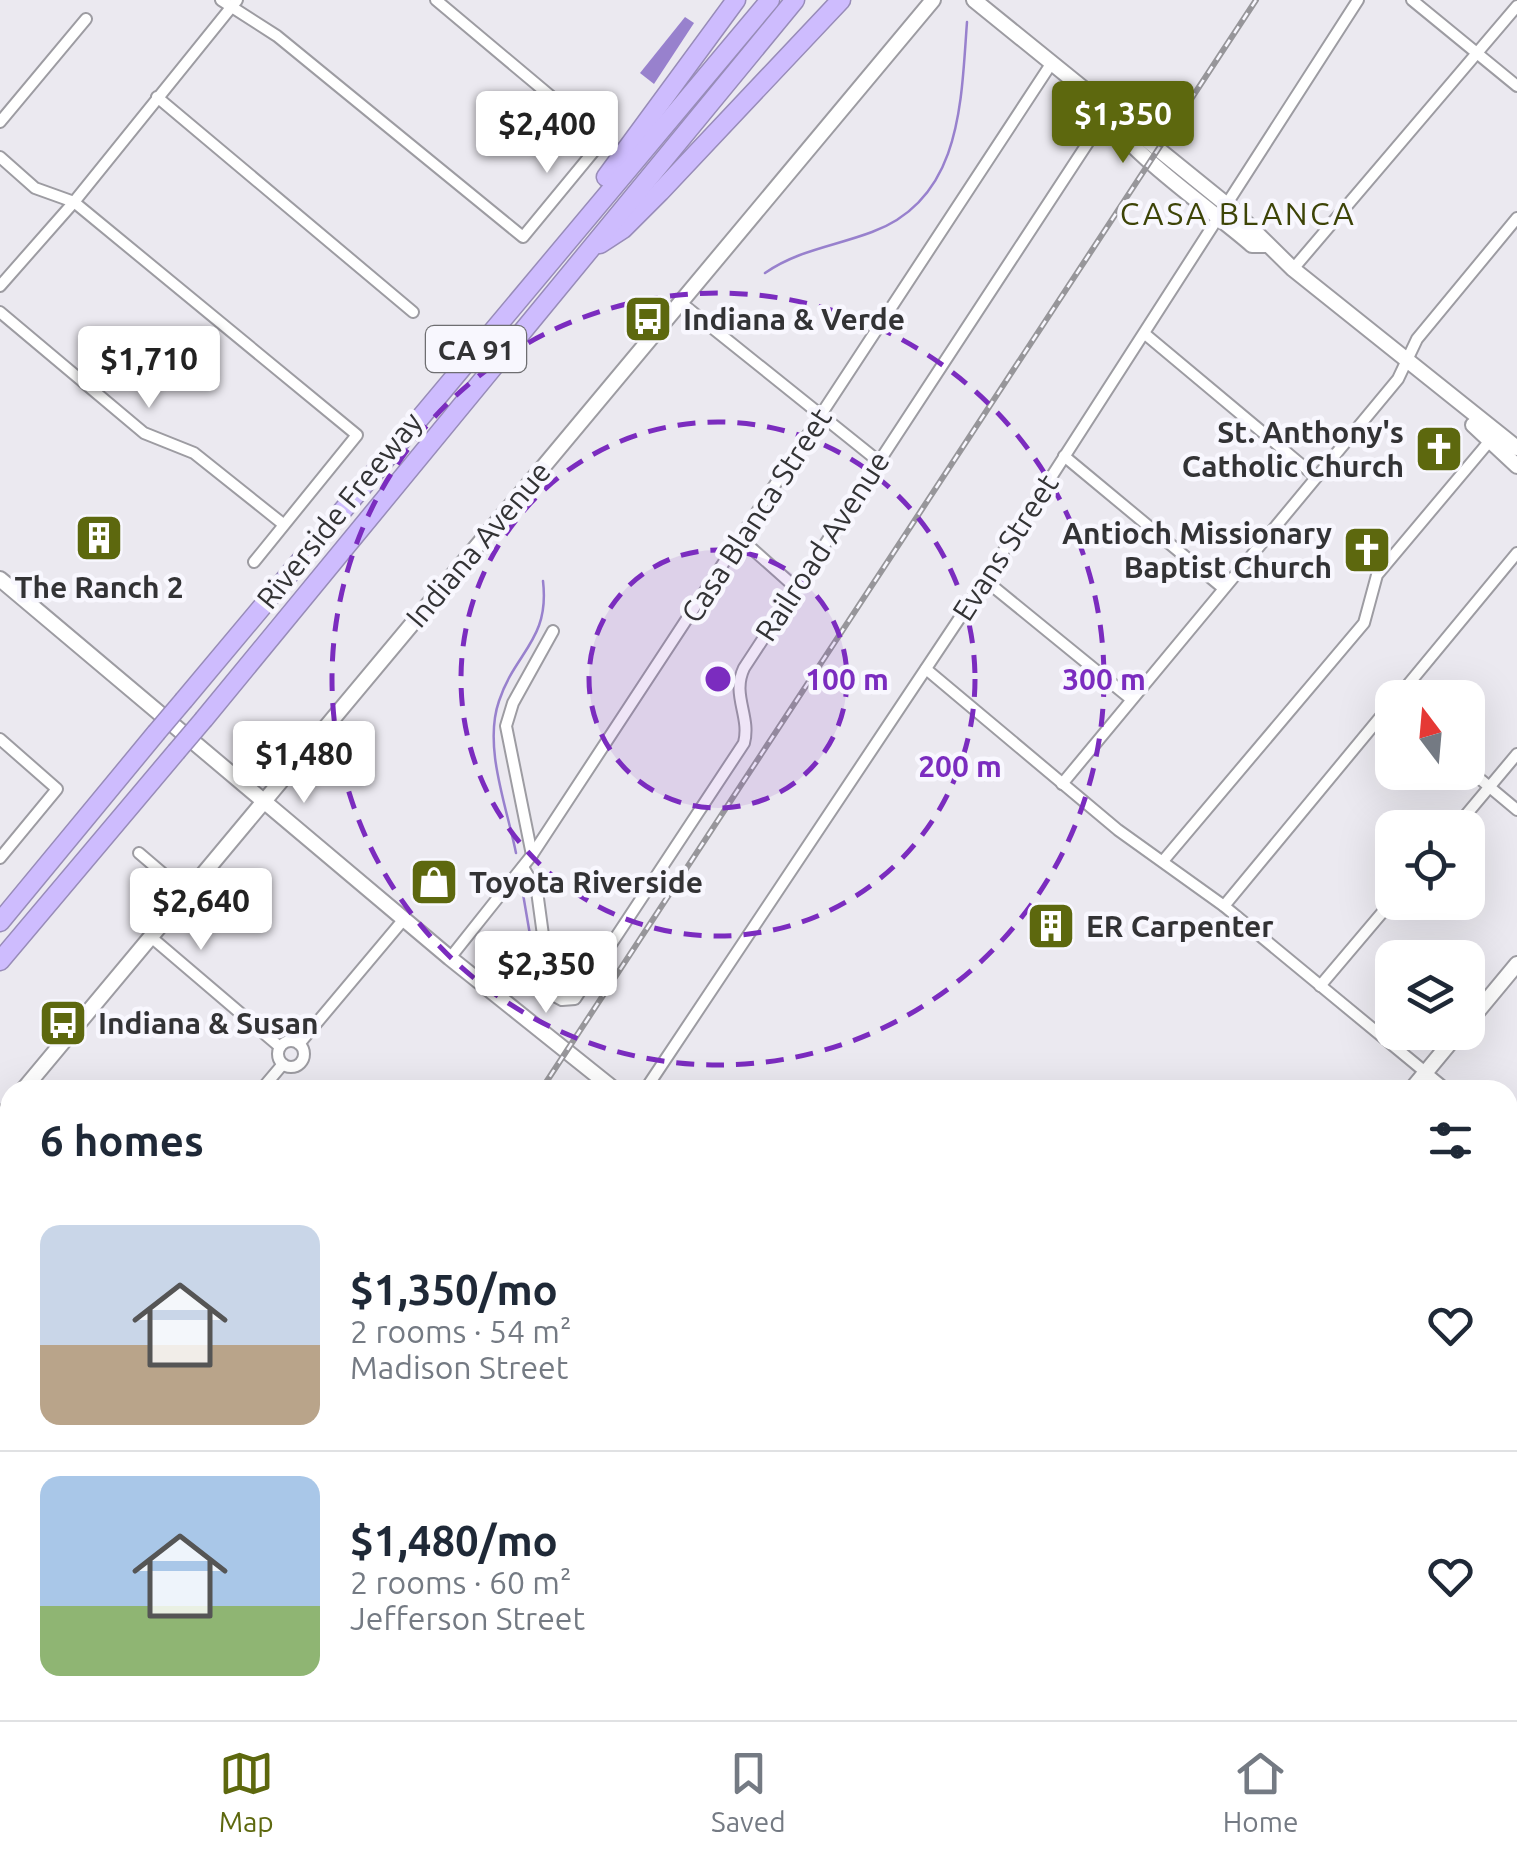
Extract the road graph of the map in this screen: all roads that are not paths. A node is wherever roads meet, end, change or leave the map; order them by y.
1 (436, 0) edge
2 (736, 0) edge
3 (770, 0) edge
4 (795, 0) edge
5 (841, 0) edge
6 (934, 0) edge
7 (974, 0) edge
8 (1358, 0) edge
9 (1412, 0) edge
10 (230, 2) edge
11 (1517, 6) edge
12 (86, 19) dead end
13 (1477, 52) junction
14 (1050, 64) junction
15 (1517, 86) edge
16 (157, 97) junction
17 (1108, 112) junction
18 (0, 122) edge
19 (0, 157) edge
20 (74, 202) junction
21 (1224, 211) junction
22 (1517, 218) edge
23 (582, 220) junction
24 (582, 255) junction
25 (1294, 269) junction
26 (0, 286) edge
27 (680, 302) junction
28 (0, 312) edge
29 (413, 312) dead end
30 (1145, 334) junction
31 (1405, 359) junction
32 (822, 416) junction
33 (1506, 439) edge
34 (1064, 456) junction
35 (877, 460) junction
36 (1517, 466) edge
37 (1316, 476) junction
38 (283, 524) junction
39 (741, 539) junction
40 (1517, 553) edge
41 (254, 562) dead end
42 (0, 579) edge
43 (985, 580) junction
44 (795, 587) junction
45 (1223, 588) junction
46 (552, 631) dead end
47 (926, 669) junction
48 (1413, 680) edge
49 (1131, 700) junction
50 (1375, 726) edge
51 (0, 738) edge
52 (1517, 754) edge
53 (1062, 784) junction
54 (1485, 784) edge
55 (1489, 787) junction
56 (265, 802) junction
57 (1470, 810) edge
58 (1517, 810) edge
59 (139, 853) dead end
60 (532, 855) junction
61 (0, 858) edge
62 (1163, 861) junction
63 (523, 867) junction
64 (188, 894) junction
65 (1224, 906) junction
66 (404, 919) junction
67 (1376, 920) edge
68 (0, 922) edge
69 (151, 937) junction
70 (450, 958) junction
71 (0, 961) edge
72 (1517, 964) edge
73 (1320, 986) junction
74 (1485, 1003) edge
75 (519, 1014) junction
76 (299, 1044) junction
77 (280, 1047) junction
78 (1445, 1050) edge
79 (283, 1064) junction
80 (1426, 1073) junction
81 (32, 1080) edge
82 (269, 1080) edge
83 (595, 1080) edge
84 (602, 1080) edge
85 (652, 1080) edge
86 (1420, 1080) edge
87 (1434, 1080) edge

1 - 10 street
2 - 23 highway
3 - 23 highway, Riverside Freeway / CA 91
4 - 24 highway, Riverside Freeway / CA 91
5 - 24 highway
6 - 27 street, Indiana Avenue
7 - 14 street
8 - 21 street, Evans Street
9 - 13 street
10 - 16 street
11 - 13 street
12 - 18 street
13 - 15 street
13 - 25 street
14 - 17 street
14 - 32 street, Casa Blanca Street
16 - 20 street
16 - 29 street
17 - 21 street
17 - 35 street, Railroad Avenue
19 - 20 street
20 - 26 street
20 - 38 street
21 - 25 street
21 - 30 street, Evans Street
22 - 31 street
23 - 68 highway, Riverside Freeway / CA 91, bridge
24 - 71 highway, Riverside Freeway / CA 91, bridge
25 - 31 street
27 - 32 street
27 - 56 street, Indiana Avenue
28 - 38 street
30 - 34 street, Evans Street
30 - 37 street
31 - 33 street
31 - 37 street
32 - 35 street
32 - 39 street, Casa Blanca Street
33 - 36 street
33 - 62 street
34 - 43 street, Evans Street
34 - 45 street
35 - 44 street, Railroad Avenue
37 - 45 street
38 - 41 street
39 - 44 street
39 - 60 street, Casa Blanca Street
40 - 48 street
42 - 56 street
43 - 47 street, Evans Street
43 - 49 street
44 - 63 street, Railroad Avenue
45 - 49 street
46 - 60 street
47 - 53 street
47 - 85 street, Evans Street
49 - 53 street
50 - 65 street
51 - 61 street
52 - 55 street
53 - 62 street
54 - 55 street
55 - 57 street
55 - 58 street
56 - 64 street, Indiana Avenue
56 - 66 street
59 - 64 street
60 - 63 street, Casa Blanca Street
62 - 65 street
63 - 70 street, Casa Blanca Street
64 - 69 street, Indiana Avenue
65 - 73 street
66 - 70 street
66 - 76 street
67 - 73 street
69 - 77 street
69 - 81 street, Indiana Avenue
70 - 75 street
72 - 74 street
73 - 80 street
75 - 83 street
75 - 84 street
76 - 77 street
76 - 79 street
77 - 79 street
78 - 80 street
79 - 82 street
80 - 86 street
80 - 87 street

